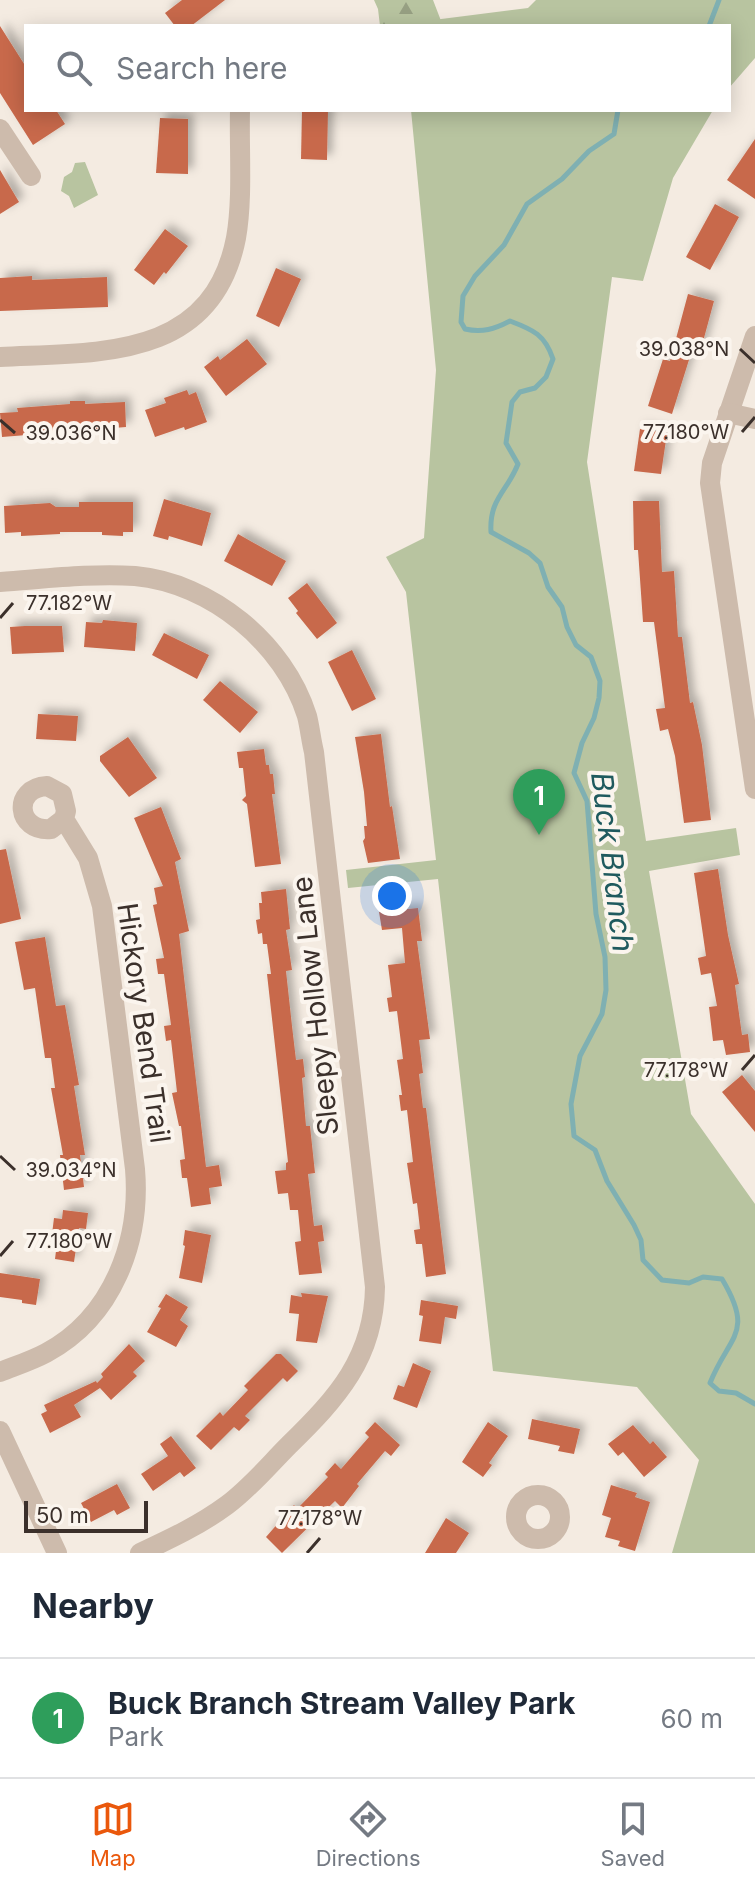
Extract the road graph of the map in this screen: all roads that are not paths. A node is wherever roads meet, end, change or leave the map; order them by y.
1 (240, 112) edge
2 (0, 129) edge
3 (31, 176) dead end
4 (755, 336) edge
5 (0, 357) edge
6 (728, 413) junction
7 (755, 419) edge
8 (0, 582) edge
9 (747, 681) edge
10 (755, 789) edge
11 (64, 819) dead end
12 (0, 1372) edge
13 (0, 1431) edge
14 (57, 1553) edge
15 (140, 1553) edge

1 - 5 street
2 - 3 street
4 - 6 street
6 - 7 street
6 - 9 street
8 - 15 street, Sleepy Hollow Lane
9 - 10 street
11 - 12 street, Hickory Bend Trail
13 - 14 street

